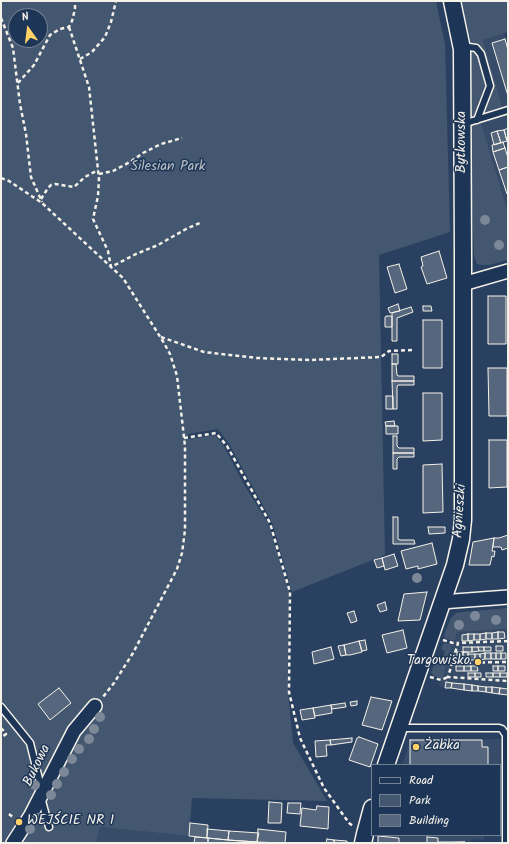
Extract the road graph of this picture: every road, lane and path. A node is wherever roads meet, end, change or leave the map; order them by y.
1 (75, 1) edge
2 (116, 1) edge
3 (452, 1) edge
4 (1, 18) edge
5 (69, 27) junction
6 (461, 46) junction
7 (80, 59) junction
8 (18, 83) junction
9 (508, 110) edge
10 (470, 122) junction
11 (182, 138) dead end
12 (99, 172) junction
13 (1, 178) edge
14 (42, 201) junction
15 (202, 222) dead end
16 (111, 267) junction
17 (507, 274) edge
18 (463, 284) junction
19 (160, 337) junction
20 (413, 350) dead end
21 (184, 438) junction
22 (508, 597) edge
23 (442, 602) junction
24 (440, 639) dead end
25 (508, 642) edge
26 (458, 643) junction
27 (508, 662) edge
28 (453, 663) junction
29 (428, 676) dead end
30 (448, 677) junction
31 (508, 681) edge
32 (95, 706) joint
33 (1, 707) edge
34 (399, 728) junction
35 (1, 730) edge
36 (1, 738) edge
37 (386, 764) edge
38 (41, 797) junction
39 (371, 812) edge
40 (49, 827) dead end
41 (364, 839) edge
42 (13, 843) edge
43 (506, 843) edge

1 - 5 path
2 - 7 path
3 - 6 street, Bytkowska
4 - 8 path
5 - 7 path
5 - 8 path
6 - 10 street, Bytkowska
6 - 10 lane
7 - 12 path
8 - 14 path
9 - 10 lane
10 - 18 street, Bytkowska
11 - 12 path
12 - 14 path
12 - 16 path
13 - 14 path
14 - 16 path
15 - 16 path
16 - 19 path
17 - 18 street
18 - 23 street, Agnieszki
19 - 20 path
19 - 21 path
21 - 32 path
21 - 41 path
22 - 23 street
23 - 34 street, Agnieszki
24 - 26 path
25 - 26 path
26 - 28 path
27 - 28 path
28 - 30 path
29 - 30 path
30 - 31 path
32 - 38 street, Bukowa
33 - 38 lane
34 - 37 street, Agnieszki
34 - 43 lane
35 - 36 path
38 - 40 lane
38 - 42 street, Bukowa
39 - 41 street

